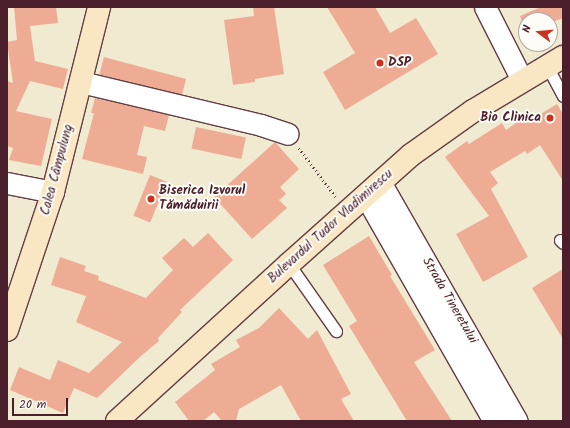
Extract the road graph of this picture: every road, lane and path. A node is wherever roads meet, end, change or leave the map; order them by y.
1 (98, 7) edge
2 (486, 7) edge
3 (555, 62) edge
4 (522, 80) junction
5 (81, 82) junction
6 (563, 96) edge
7 (288, 134) joint
8 (7, 183) edge
9 (372, 188) junction
10 (53, 192) junction
11 (347, 211) junction
12 (289, 264) junction
13 (7, 330) edge
14 (336, 330) dead end
15 (117, 421) edge
16 (494, 421) edge
17 (517, 421) edge

1 - 5 main road, Calea Câmpulung
2 - 4 street
3 - 4 main road, Bulevardul Tudor Vladimirescu
3 - 6 lane
4 - 9 main road, Bulevardul Tudor Vladimirescu
5 - 7 street
5 - 10 main road, Calea Câmpulung
7 - 11 path
8 - 10 street
9 - 11 main road, Bulevardul Tudor Vladimirescu
9 - 16 street, Strada Tineretului
9 - 17 street, Strada Tineretului
10 - 13 main road, Calea Câmpulung
11 - 12 main road, Bulevardul Tudor Vladimirescu
12 - 14 lane
12 - 15 main road, Bulevardul Tudor Vladimirescu

